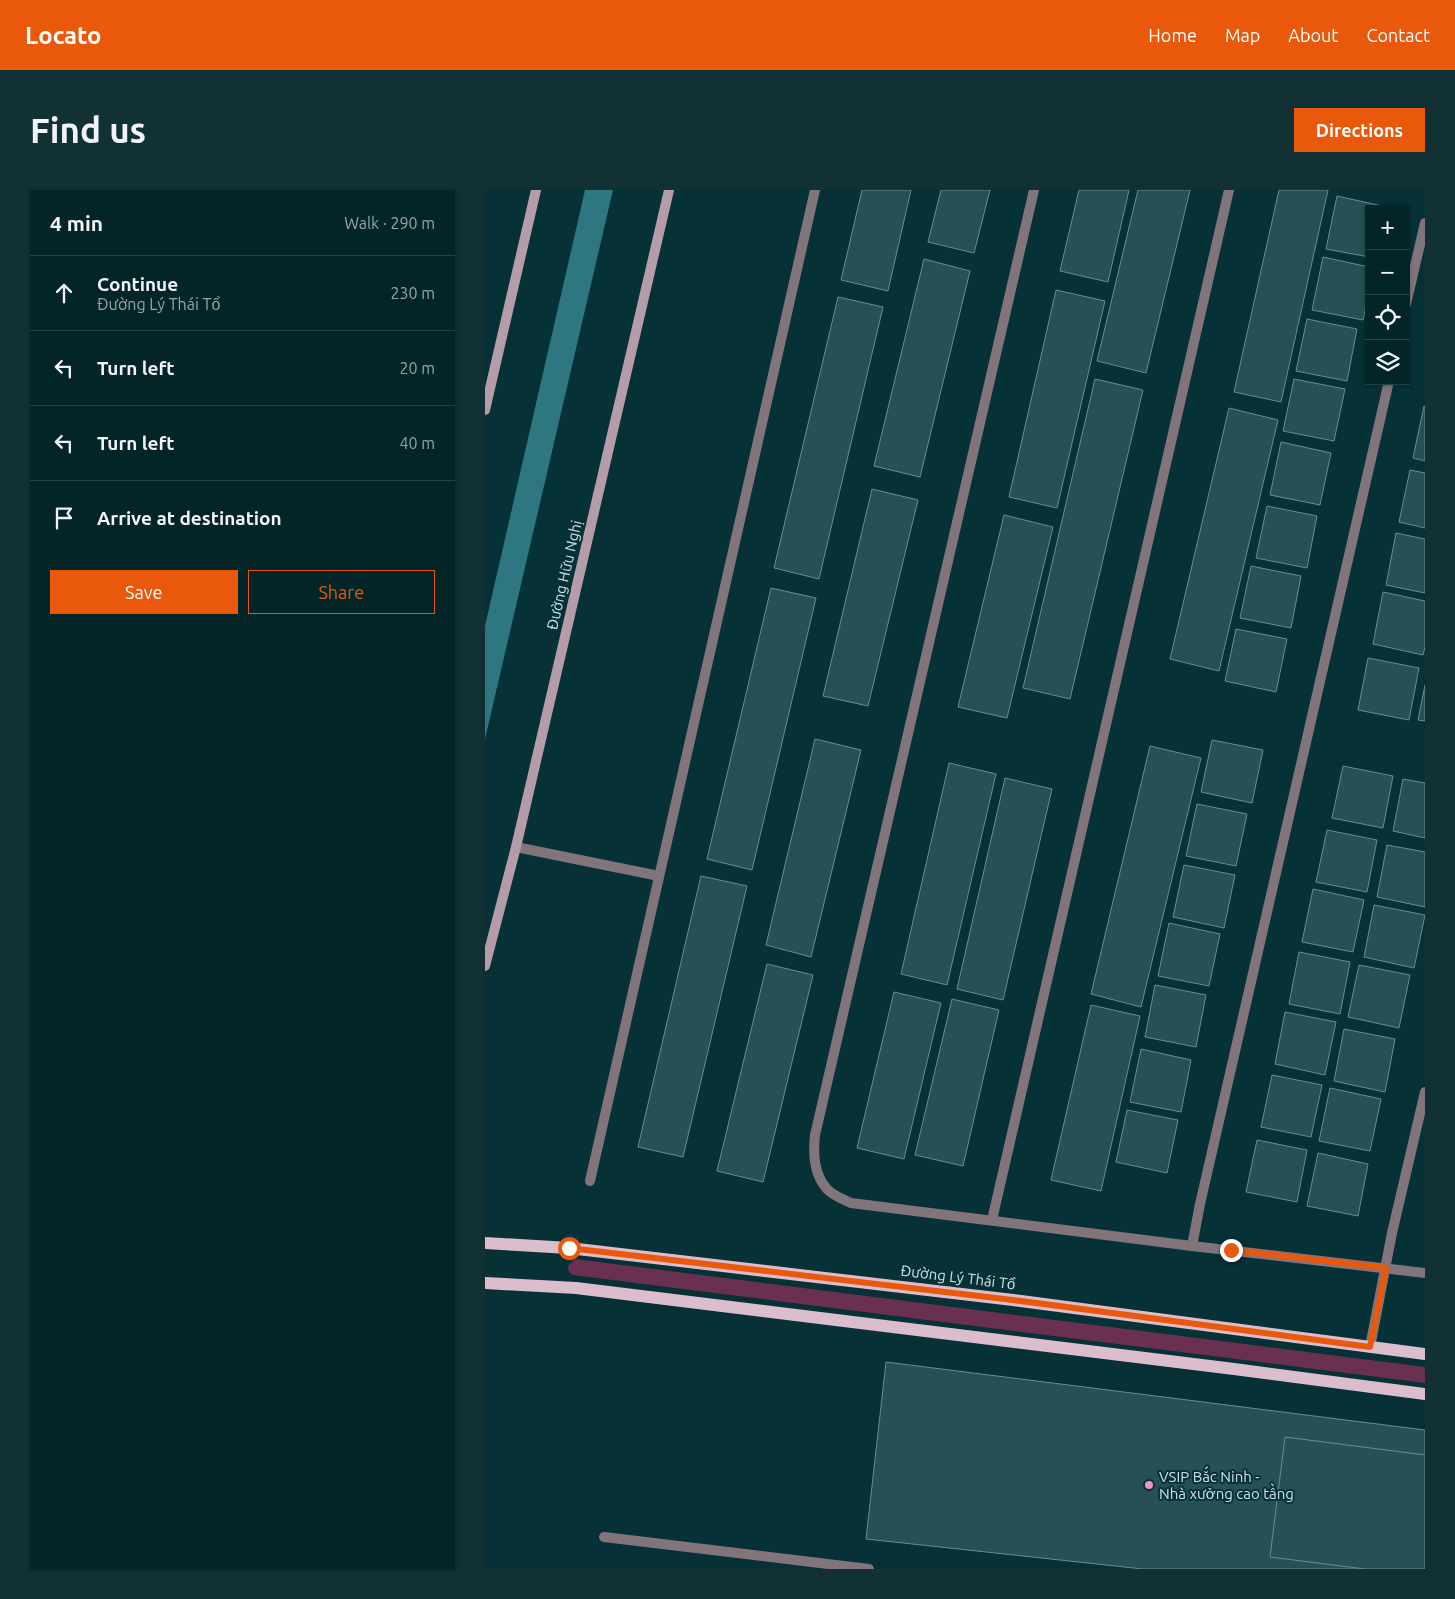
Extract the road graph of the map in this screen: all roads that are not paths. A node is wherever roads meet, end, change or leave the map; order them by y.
1 (536, 190) edge
2 (669, 190) edge
3 (815, 190) edge
4 (1034, 190) edge
5 (1229, 190) edge
6 (1425, 223) edge
7 (1408, 295) edge
8 (1388, 385) edge
9 (485, 410) edge
10 (516, 848) junction
11 (659, 876) junction
12 (485, 966) edge
13 (1425, 1092) edge
14 (590, 1181) dead end
15 (992, 1220) junction
16 (485, 1243) edge
17 (1192, 1246) junction
18 (1386, 1268) junction
19 (1425, 1273) edge
20 (485, 1283) edge
21 (1370, 1347) junction
22 (1425, 1354) edge
23 (1425, 1394) edge
24 (604, 1537) dead end
25 (810, 1565) edge
26 (869, 1569) edge

1 - 9 main road
2 - 10 main road, Đường Hữu Nghị
3 - 11 street
4 - 15 street
5 - 15 street
6 - 7 street
8 - 17 street
10 - 11 street
10 - 12 main road, Đường Hữu Nghị
11 - 14 street
13 - 18 street
15 - 17 street
16 - 21 main road, Đường Lý Thái Tổ
17 - 18 street
18 - 19 street
18 - 21 street
20 - 23 main road
21 - 22 main road, Đường Lý Thái Tổ
24 - 25 street
25 - 26 street

